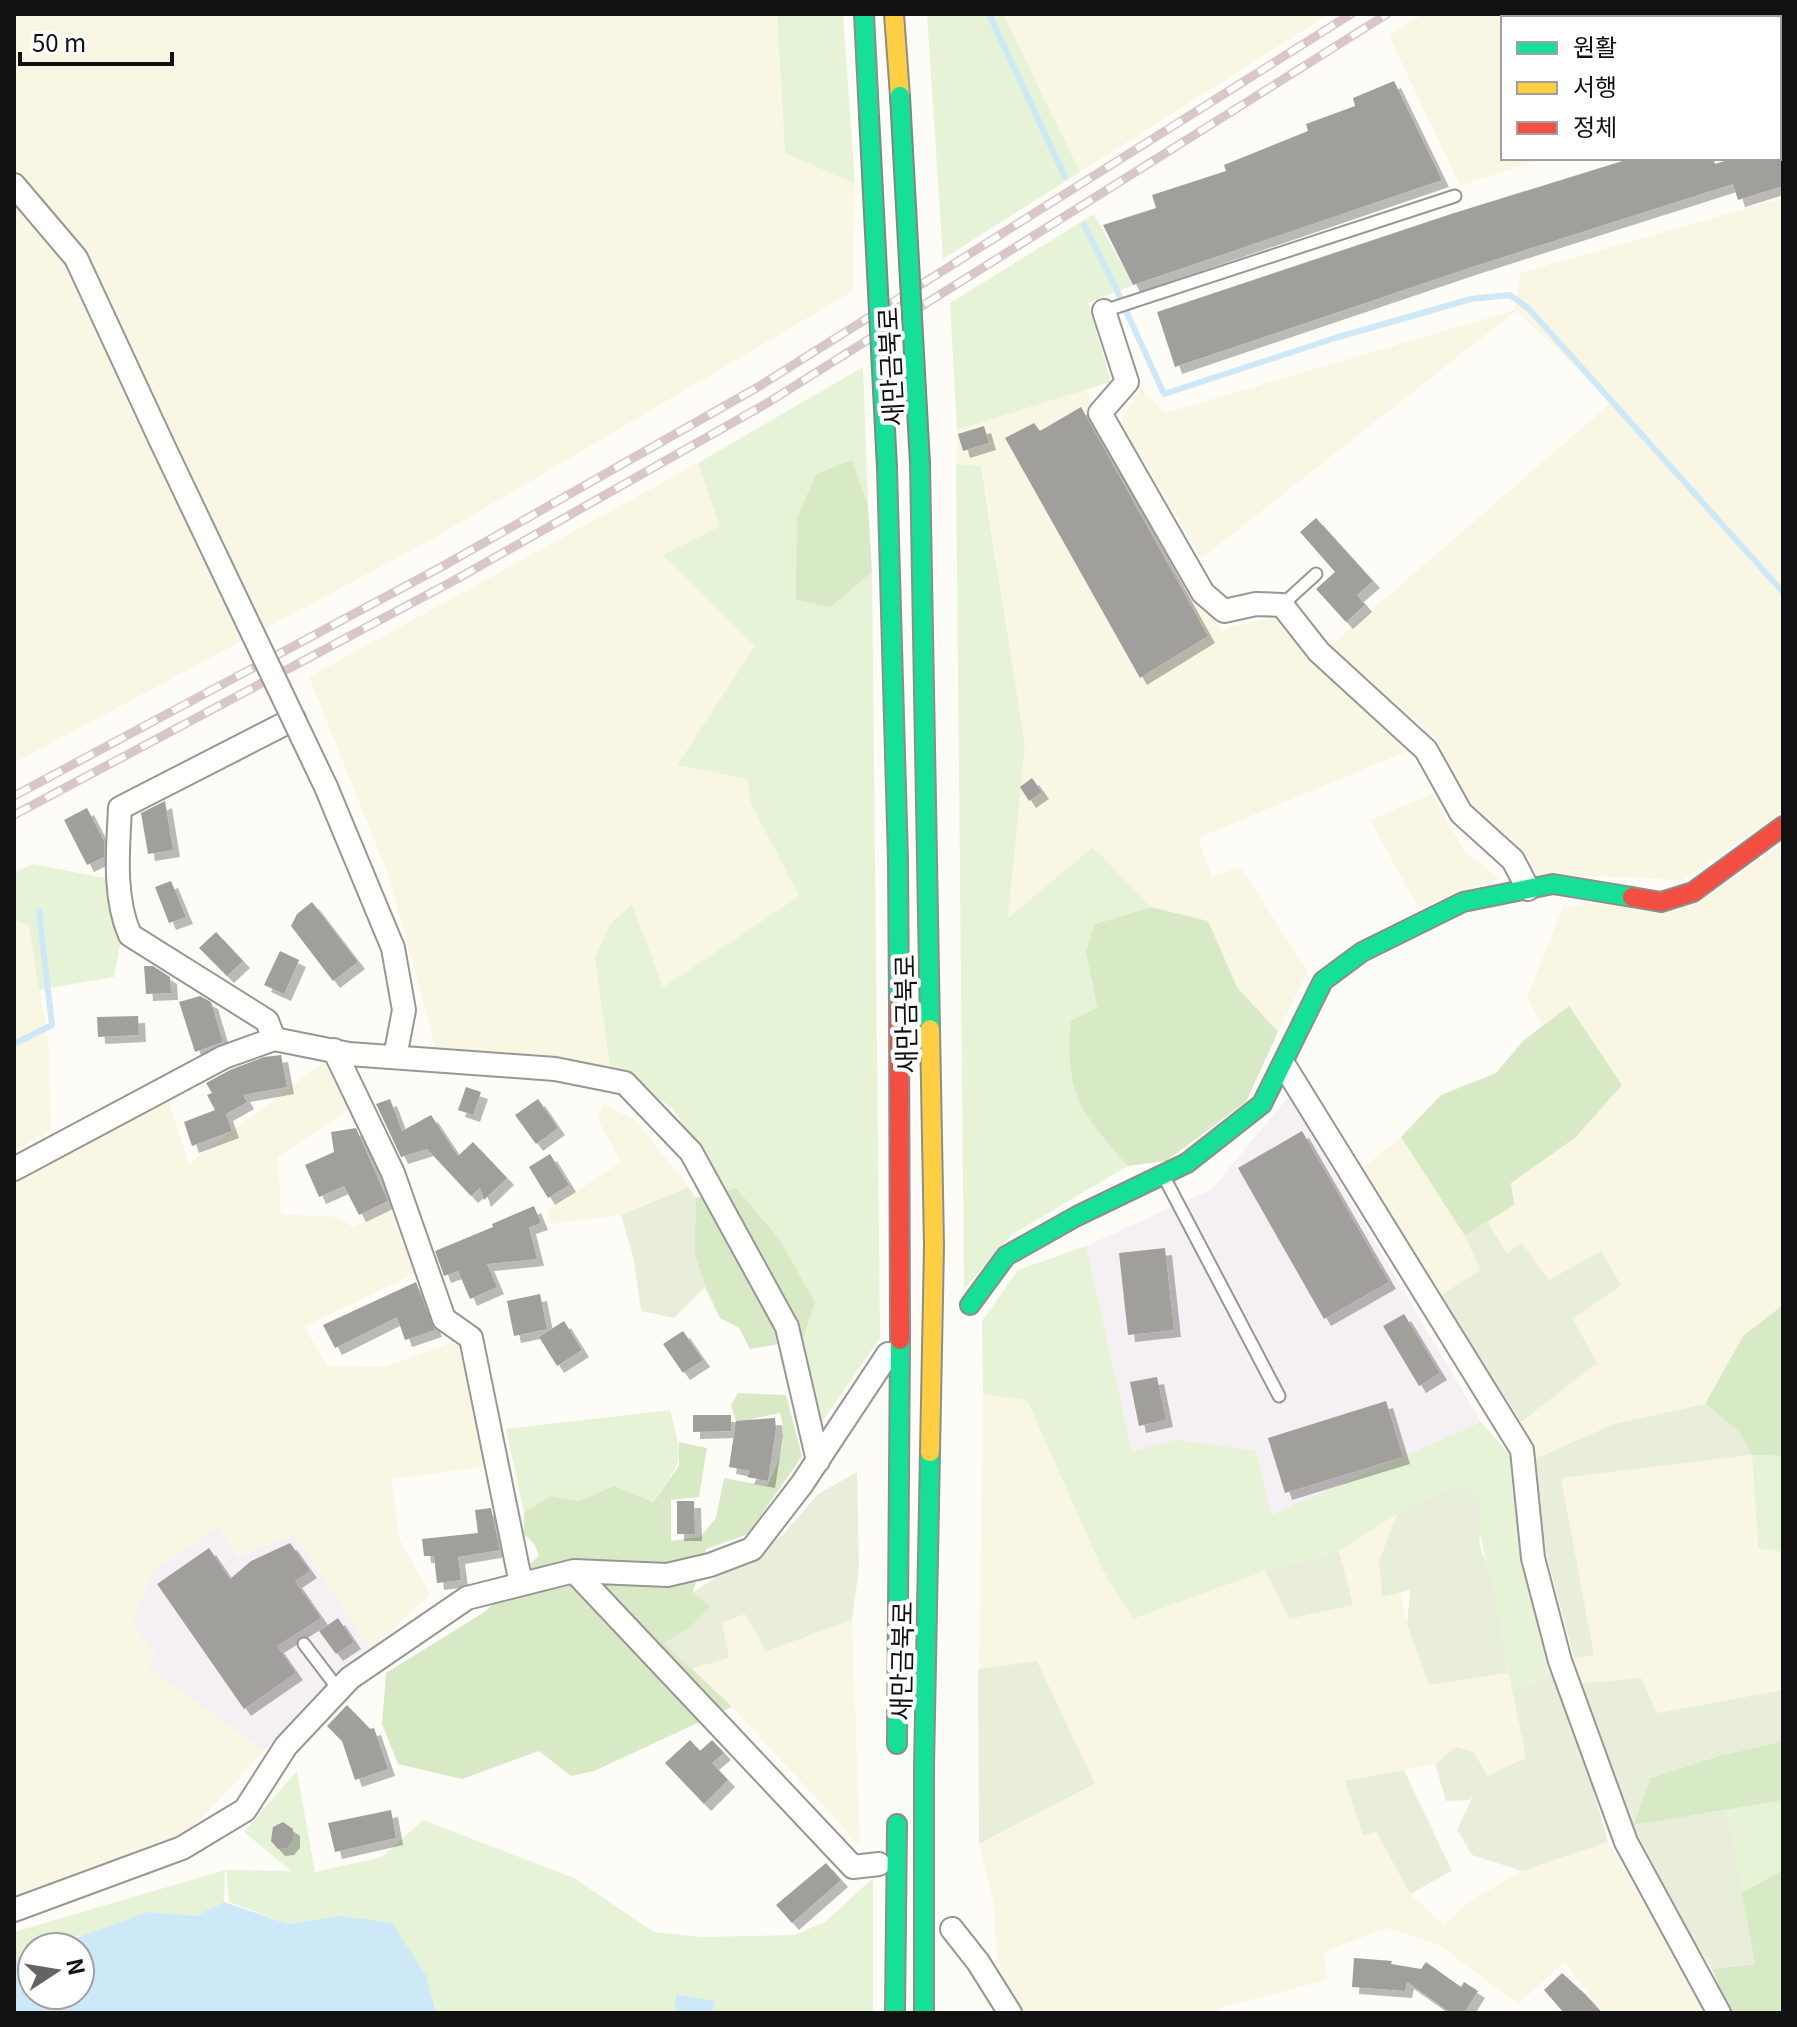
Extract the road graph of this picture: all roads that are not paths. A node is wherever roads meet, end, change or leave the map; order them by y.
1 (864, 14) edge
2 (894, 14) edge
3 (14, 185) edge
4 (1455, 196) dead end
5 (1109, 309) joint
6 (1316, 574) dead end
7 (1282, 605) junction
8 (294, 719) junction
9 (1783, 826) edge
10 (1528, 889) junction
11 (274, 1039) junction
12 (334, 1050) junction
13 (395, 1057) junction
14 (1284, 1065) junction
15 (14, 1169) edge
16 (1162, 1175) junction
17 (970, 1305) dead end
18 (888, 1354) dead end
19 (1279, 1396) dead end
20 (818, 1461) junction
21 (574, 1571) junction
22 (521, 1584) junction
23 (304, 1644) dead end
24 (339, 1690) junction
25 (897, 1759) dead end
26 (897, 1806) dead end
27 (879, 1864) dead end
28 (14, 1910) edge
29 (952, 1929) dead end
30 (895, 2013) edge
31 (924, 2013) edge
32 (1010, 2013) edge
33 (1719, 2013) edge

1 - 25 main road, 새만금북로, bridge
2 - 31 main road, 새만금북로, bridge
3 - 8 street, bridge
4 - 5 lane
5 - 7 street
6 - 7 lane
7 - 10 street
8 - 11 street
8 - 13 street, bridge
9 - 10 main road
10 - 14 main road
11 - 12 street
11 - 15 street
12 - 13 street
12 - 22 street
13 - 20 street
14 - 16 main road
14 - 33 street
16 - 17 main road
16 - 19 lane
18 - 20 street
20 - 21 street
21 - 22 street
21 - 27 street
22 - 24 street
23 - 24 lane
24 - 28 street
26 - 30 main road
29 - 32 street

